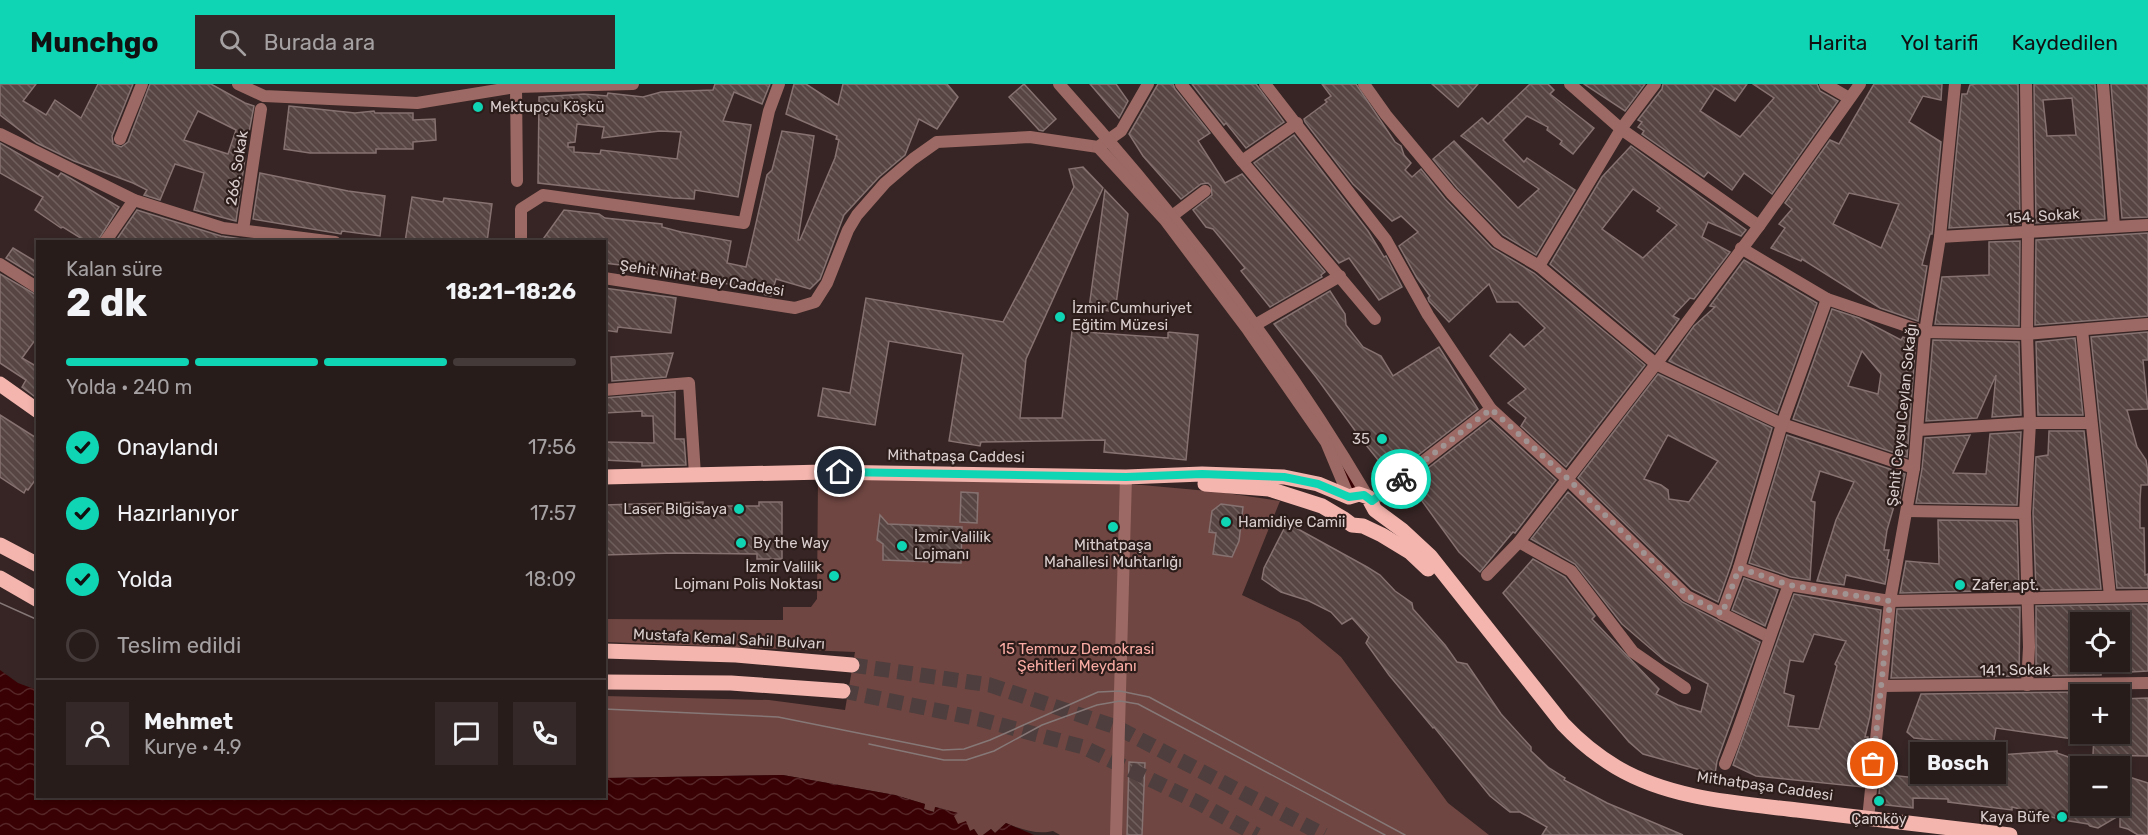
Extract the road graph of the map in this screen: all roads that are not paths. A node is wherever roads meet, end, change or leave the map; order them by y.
1 (142, 84) edge
2 (238, 84) edge
3 (633, 84) edge
4 (779, 84) edge
5 (1059, 84) edge
6 (1148, 84) edge
7 (1181, 84) edge
8 (1265, 84) edge
9 (1364, 84) edge
10 (1570, 84) edge
11 (1655, 84) edge
12 (1825, 84) edge
13 (1860, 84) edge
14 (1955, 84) edge
15 (2026, 84) edge
16 (2103, 84) edge
17 (516, 87) junction
18 (1849, 98) junction
19 (261, 110) dead end
20 (1297, 123) junction
21 (1621, 129) junction
22 (0, 134) edge
23 (120, 139) dead end
24 (1104, 143) junction
25 (1242, 161) junction
26 (517, 181) dead end
27 (1205, 191) dead end
28 (134, 200) junction
29 (1172, 216) junction
30 (2148, 225) edge
31 (1758, 226) junction
32 (2114, 226) junction
33 (243, 230) junction
34 (2028, 232) junction
35 (1940, 237) junction
36 (106, 240) edge
37 (320, 240) edge
38 (521, 240) edge
39 (1742, 248) junction
40 (0, 264) edge
41 (1539, 266) junction
42 (1340, 276) junction
43 (606, 278) edge
44 (36, 287) edge
45 (1827, 299) junction
46 (1376, 320) dead end
47 (2148, 324) edge
48 (1255, 325) junction
49 (2082, 330) junction
50 (1925, 332) junction
51 (2027, 334) junction
52 (1656, 364) junction
53 (0, 384) edge
54 (606, 390) edge
55 (1491, 409) junction
56 (36, 410) edge
57 (2030, 423) junction
58 (2091, 423) junction
59 (1782, 424) junction
60 (1918, 429) junction
61 (1914, 468) junction
62 (695, 475) junction
63 (606, 477) edge
64 (1126, 477) junction
65 (1567, 478) junction
66 (1349, 497) junction
67 (1372, 503) junction
68 (1907, 511) junction
69 (2025, 513) junction
70 (1344, 519) junction
71 (1363, 526) junction
72 (1519, 542) junction
73 (0, 545) edge
74 (36, 564) edge
75 (1739, 568) junction
76 (1487, 575) dead end
77 (0, 578) edge
78 (1789, 585) junction
79 (2110, 596) junction
80 (2148, 596) edge
81 (36, 599) edge
82 (2027, 599) junction
83 (1890, 601) junction
84 (1722, 614) junction
85 (1769, 637) junction
86 (606, 651) edge
87 (852, 665) tunnel mouth
88 (1523, 673) junction
89 (606, 682) edge
90 (2148, 683) edge
91 (2027, 685) junction
92 (1882, 686) junction
93 (1685, 688) dead end
94 (843, 691) tunnel mouth
95 (1725, 764) dead end
96 (1868, 819) junction
97 (1116, 835) edge
98 (2010, 835) edge

1 - 23 street
2 - 17 street
3 - 17 street
4 - 38 street
5 - 24 street
6 - 24 street
7 - 25 street
8 - 20 street
9 - 41 street
10 - 21 street
11 - 21 street
12 - 18 street
13 - 18 street
14 - 35 street, Şehit Ceysu Ceylan Sokağı
15 - 34 street
16 - 32 street
17 - 26 street
18 - 31 street
19 - 33 street, 266. Sokak
20 - 25 street
20 - 55 street
21 - 31 street
21 - 41 street
22 - 28 street
24 - 29 street
24 - 43 street, Şehit Nihat Bey Caddesi
24 - 66 street
25 - 42 street
27 - 29 street
28 - 33 street
28 - 36 street
29 - 48 street
30 - 32 street, 154. Sokak
31 - 39 street
32 - 34 street, 154. Sokak
33 - 37 street
34 - 35 street, 154. Sokak
34 - 51 street
35 - 50 street, Şehit Ceysu Ceylan Sokağı
39 - 45 street
39 - 52 street
40 - 44 street
41 - 52 street
42 - 46 street
42 - 48 street
45 - 50 street
45 - 59 street
47 - 49 street
48 - 67 street
49 - 51 street
49 - 58 street
50 - 51 street
50 - 60 street, Şehit Ceysu Ceylan Sokağı
51 - 57 street
52 - 59 street
52 - 65 street
53 - 56 main road
54 - 62 street
55 - 65 street
55 - 67 street
57 - 58 street
57 - 60 street
57 - 69 street
58 - 79 street
59 - 61 street
59 - 75 street
60 - 61 street, Şehit Ceysu Ceylan Sokağı
61 - 68 street, Şehit Ceysu Ceylan Sokağı
62 - 63 main road, Mithatpaşa Caddesi
62 - 64 main road, Mithatpaşa Caddesi
64 - 66 main road, Mithatpaşa Caddesi
64 - 70 main road, Mithatpaşa Caddesi
64 - 97 street
65 - 72 street
65 - 84 street
66 - 67 main road, Mithatpaşa Caddesi
66 - 70 main road
67 - 71 main road
67 - 88 main road, Mithatpaşa Caddesi
68 - 69 street
68 - 83 street, Şehit Ceysu Ceylan Sokağı
69 - 82 street
70 - 71 main road, Mithatpaşa Caddesi
71 - 88 main road, Mithatpaşa Caddesi
72 - 76 street
72 - 93 street
73 - 74 main road
75 - 78 street
75 - 84 street
77 - 81 main road
78 - 83 street
78 - 85 street
79 - 80 street
79 - 82 street
82 - 83 street
82 - 91 street
83 - 92 street, Şehit Ceysu Ceylan Sokağı
84 - 85 street
85 - 95 street
86 - 87 main road, Mustafa Kemal Sahil Bulvarı
88 - 96 main road, Mithatpaşa Caddesi
89 - 94 main road
90 - 91 street, 141. Sokak
91 - 92 street, 141. Sokak
92 - 96 street, Şehit Ceysu Ceylan Sokağı
96 - 98 main road, Mithatpaşa Caddesi

